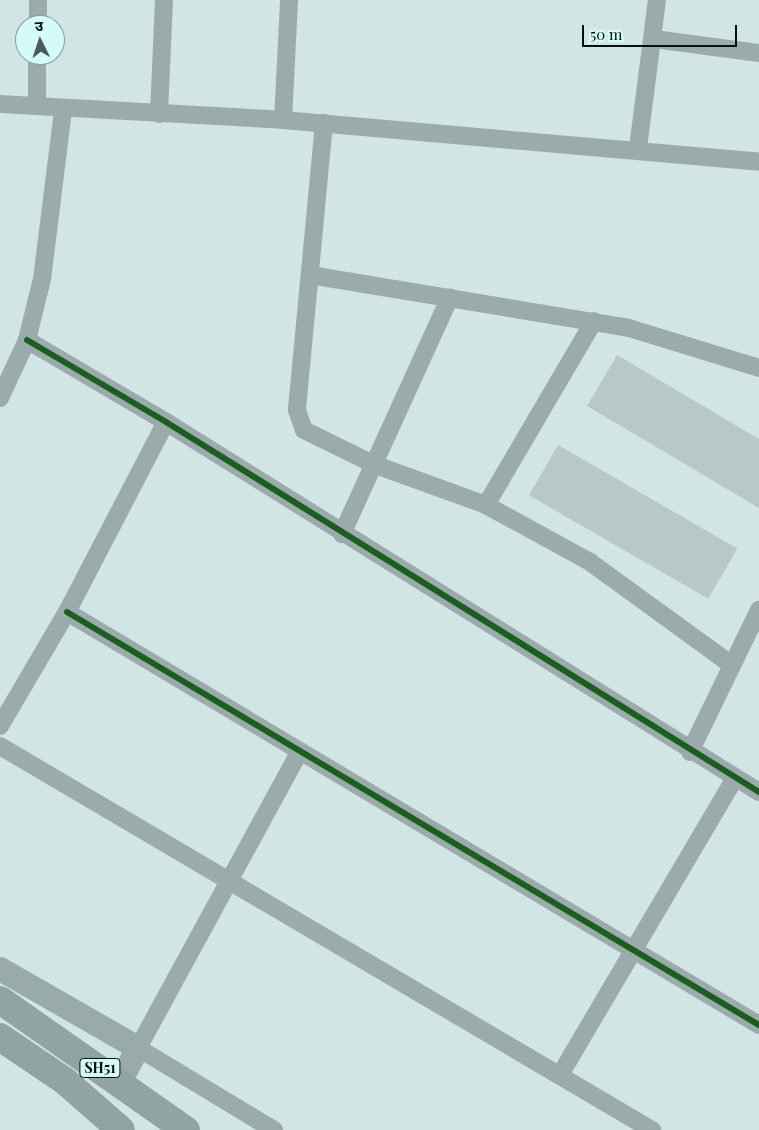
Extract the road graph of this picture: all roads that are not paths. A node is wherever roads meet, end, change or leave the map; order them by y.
1 (38, 0) edge
2 (164, 0) edge
3 (288, 0) edge
4 (658, 0) edge
5 (38, 15) edge
6 (654, 39) junction
7 (759, 53) edge
8 (37, 65) edge
9 (0, 104) edge
10 (37, 106) junction
11 (64, 110) junction
12 (159, 114) junction
13 (283, 120) junction
14 (324, 123) junction
15 (638, 148) junction
16 (759, 162) edge
17 (310, 275) junction
18 (450, 297) junction
19 (594, 321) junction
20 (27, 340) junction
21 (7, 366) edge
22 (759, 368) edge
23 (0, 398) edge
24 (166, 422) junction
25 (373, 464) junction
26 (486, 505) junction
27 (342, 534) junction
28 (759, 610) edge
29 (67, 612) junction
30 (732, 665) junction
31 (0, 726) edge
32 (0, 746) edge
33 (300, 751) junction
34 (690, 752) junction
35 (735, 778) junction
36 (759, 792) edge
37 (227, 879) junction
38 (634, 950) junction
39 (0, 970) edge
40 (7, 1004) edge
41 (759, 1025) edge
42 (1, 1039) edge
43 (138, 1048) junction
44 (560, 1076) junction
45 (120, 1082) junction
46 (121, 1130) edge
47 (186, 1130) edge
48 (274, 1130) edge
49 (652, 1130) edge

1 - 5 street
2 - 12 street
3 - 13 street
4 - 6 street
6 - 7 street
6 - 15 street
8 - 10 street
9 - 10 street
10 - 11 street
11 - 12 street
11 - 20 street
12 - 13 street
13 - 14 street
14 - 15 street
14 - 17 street
15 - 16 street
17 - 18 street
17 - 25 street
18 - 19 street
18 - 25 street
19 - 22 street
19 - 26 street
20 - 21 street
20 - 24 street
21 - 23 street
24 - 27 street
24 - 29 street
25 - 26 street
25 - 27 street
26 - 30 street
27 - 34 street
28 - 30 street
29 - 31 street
29 - 33 street
30 - 34 street
32 - 37 street
33 - 37 street
33 - 38 street
34 - 35 street
35 - 36 street
35 - 38 street
37 - 43 street
37 - 44 street
38 - 41 street
38 - 44 street
39 - 43 street
40 - 45 main road, SH51
42 - 46 main road, SH51
43 - 45 street
43 - 48 street
44 - 49 street
45 - 47 main road, SH51

